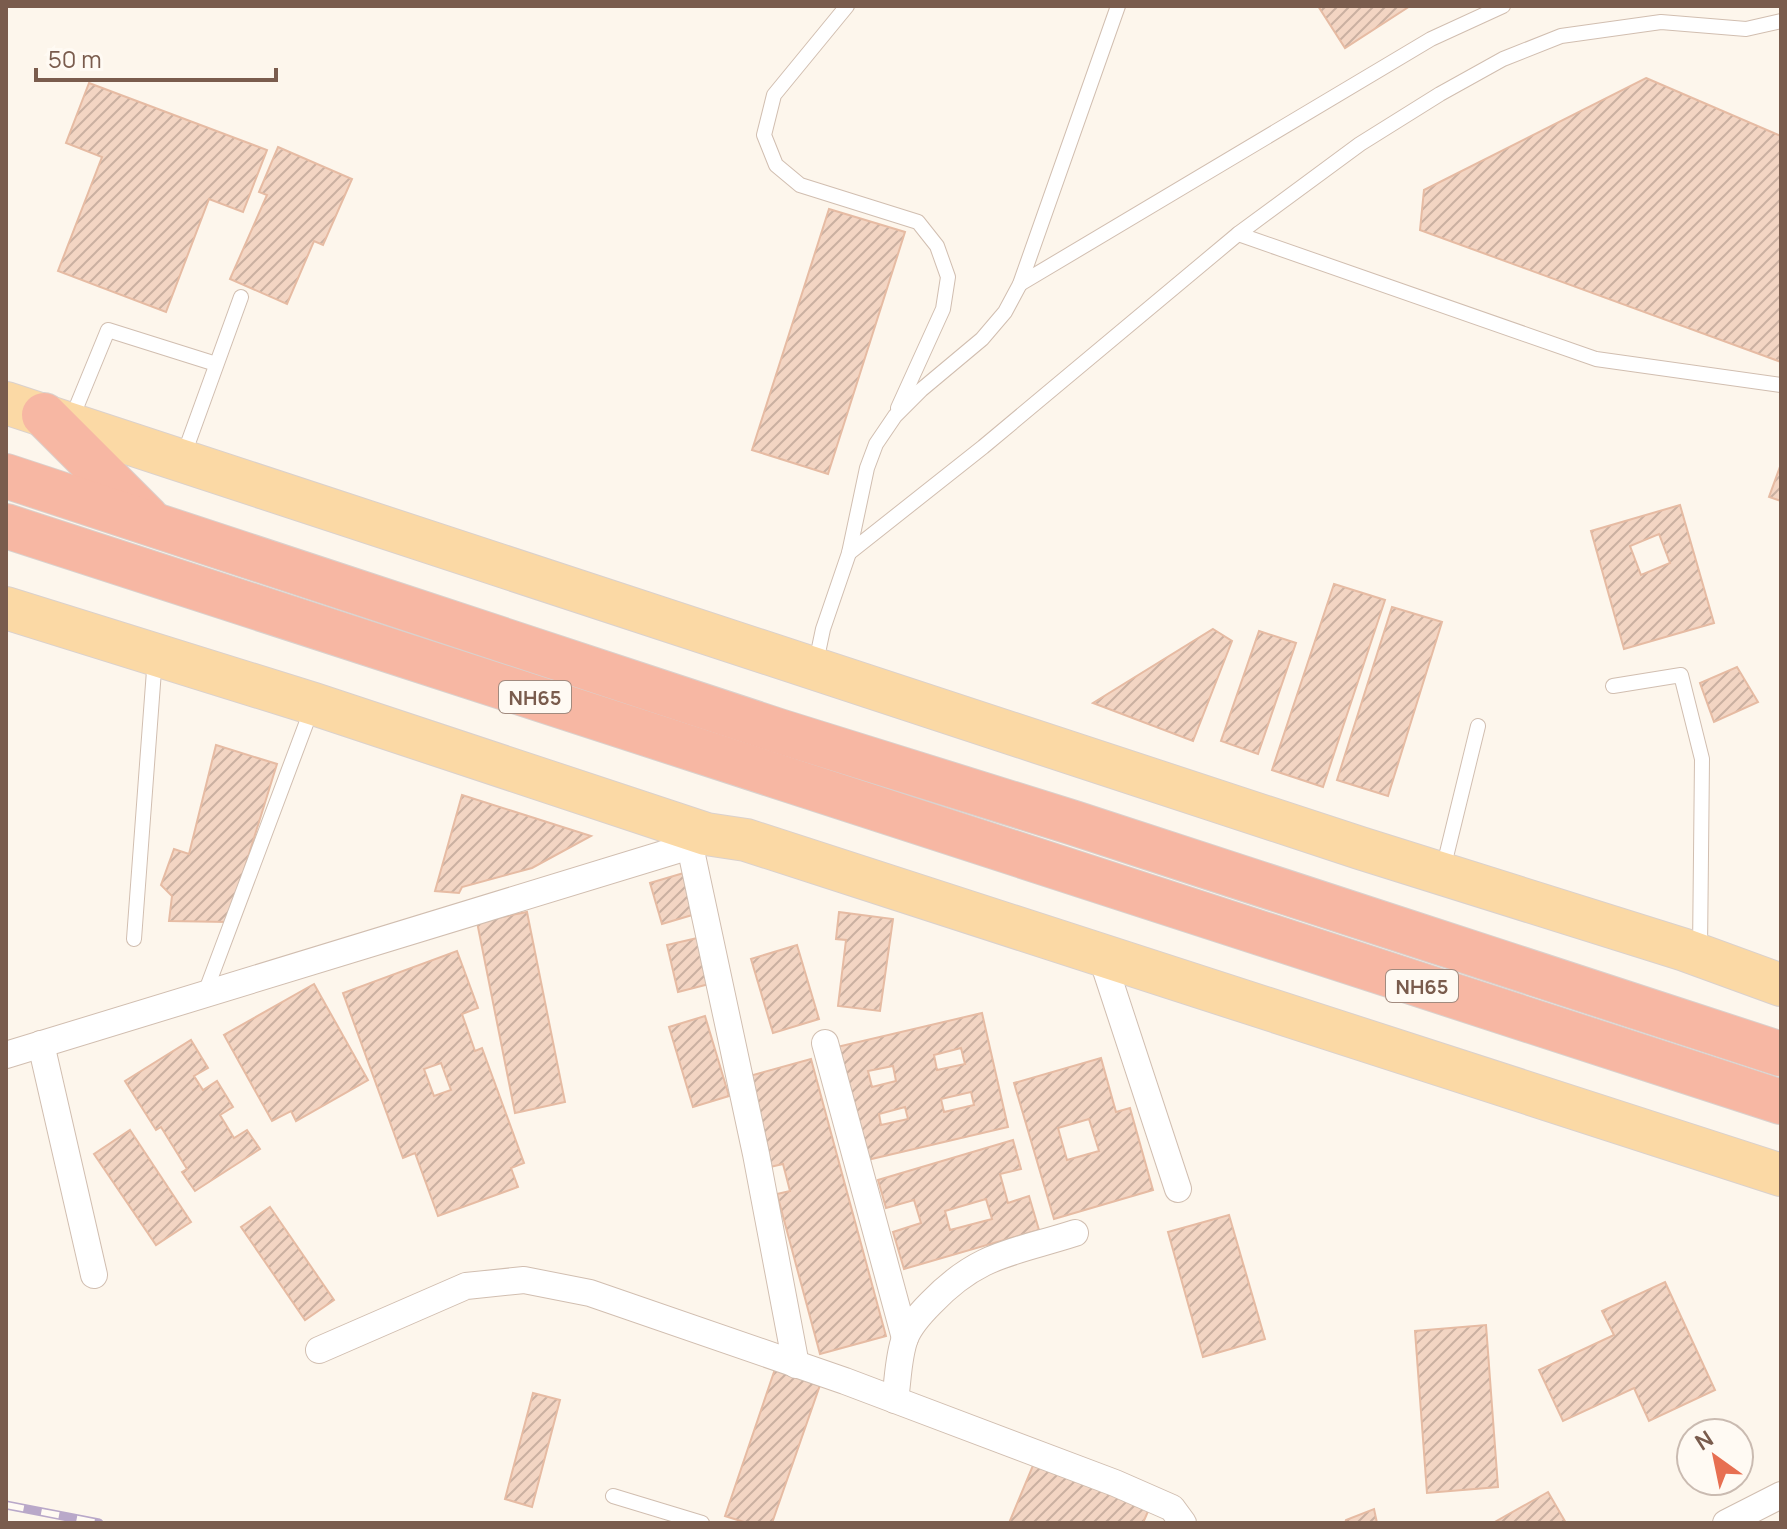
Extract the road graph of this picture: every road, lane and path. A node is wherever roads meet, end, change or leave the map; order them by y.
1 (847, 6) edge
2 (1118, 6) edge
3 (1503, 6) edge
4 (1781, 21) edge
5 (1238, 234) junction
6 (1020, 284) junction
7 (241, 297) dead end
8 (216, 364) junction
9 (1781, 385) edge
10 (39, 414) edge
11 (895, 416) junction
12 (182, 461) junction
13 (6, 476) edge
14 (151, 523) junction
15 (6, 526) edge
16 (849, 553) junction
17 (6, 608) edge
18 (155, 656) junction
19 (815, 667) junction
20 (1613, 686) dead end
21 (314, 704) junction
22 (1478, 726) dead end
23 (698, 840) junction
24 (1442, 874) junction
25 (134, 939) dead end
26 (1101, 955) junction
27 (1700, 956) junction
28 (1781, 985) edge
29 (205, 993) junction
30 (825, 1043) dead end
31 (41, 1044) junction
32 (1781, 1054) edge
33 (6, 1055) edge
34 (1781, 1102) edge
35 (1781, 1175) edge
36 (1178, 1189) dead end
37 (1075, 1233) dead end
38 (94, 1275) dead end
39 (905, 1338) junction
40 (319, 1350) dead end
41 (796, 1365) junction
42 (895, 1400) junction
43 (1781, 1495) edge
44 (613, 1496) dead end
45 (702, 1523) edge
46 (1183, 1523) edge
47 (1726, 1523) edge

1 - 11 lane
2 - 6 lane
3 - 6 lane
4 - 5 lane
5 - 9 lane
5 - 16 lane
6 - 11 lane
7 - 8 lane
8 - 10 lane
8 - 12 lane
10 - 12 main road
10 - 14 highway
11 - 16 lane
12 - 19 main road
13 - 14 highway, NH65
14 - 32 highway, NH65
15 - 34 highway, NH65
16 - 19 lane
17 - 18 main road
18 - 21 main road
18 - 25 lane
19 - 24 main road
20 - 27 lane
21 - 23 main road
21 - 29 lane
22 - 24 lane
23 - 26 main road
23 - 29 street
23 - 41 street
24 - 27 main road
26 - 35 main road
26 - 36 street
27 - 28 main road
29 - 31 street
30 - 39 street
31 - 33 street
31 - 38 street
37 - 39 street
39 - 42 street
40 - 41 street
41 - 42 street
42 - 46 street
43 - 47 street
44 - 45 lane

